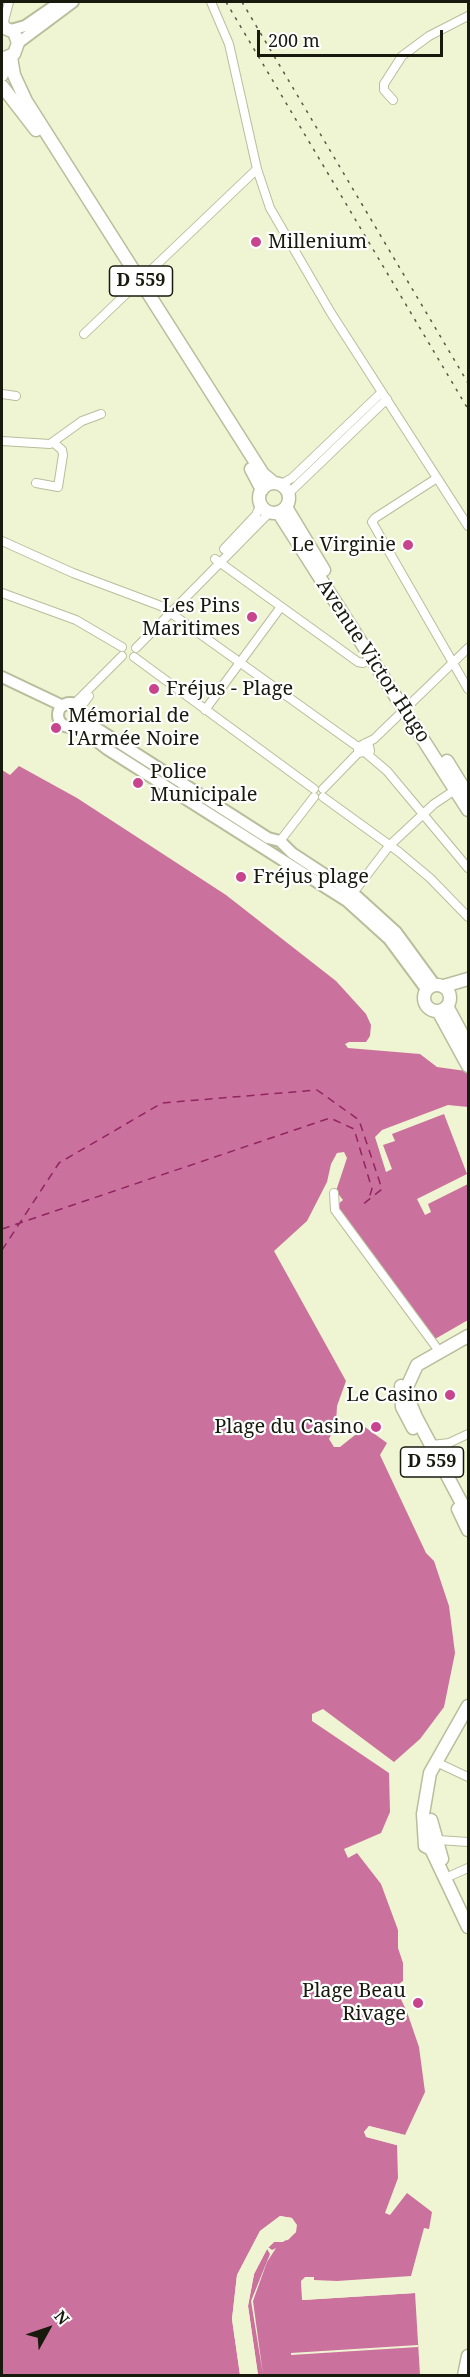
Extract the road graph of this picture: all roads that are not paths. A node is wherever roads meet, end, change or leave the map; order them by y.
1 (60, 2) edge
2 (73, 2) edge
3 (211, 2) edge
4 (7, 5) edge
5 (468, 16) edge
6 (5, 26) edge
7 (18, 43) junction
8 (6, 58) edge
9 (2, 68) edge
10 (8, 75) edge
11 (3, 91) edge
12 (393, 100) dead end
13 (257, 169) junction
14 (137, 283) junction
15 (84, 334) dead end
16 (2, 394) edge
17 (385, 395) junction
18 (16, 396) dead end
19 (101, 414) dead end
20 (2, 441) edge
21 (54, 443) junction
22 (437, 478) junction
23 (36, 483) dead end
24 (277, 499) junction
25 (468, 526) edge
26 (2, 541) edge
27 (217, 561) junction
28 (2, 593) edge
29 (280, 608) junction
30 (169, 610) junction
31 (134, 647) junction
32 (468, 648) edge
33 (126, 655) junction
34 (372, 658) junction
35 (240, 661) junction
36 (453, 663) junction
37 (2, 676) edge
38 (468, 689) edge
39 (407, 707) junction
40 (204, 710) junction
41 (75, 712) junction
42 (363, 749) junction
43 (465, 792) edge
44 (318, 793) junction
45 (468, 810) edge
46 (423, 814) junction
47 (279, 842) junction
48 (389, 846) junction
49 (272, 853) junction
50 (468, 868) edge
51 (353, 893) junction
52 (468, 917) edge
53 (465, 981) edge
54 (440, 996) junction
55 (468, 1045) edge
56 (468, 1066) edge
57 (334, 1193) dead end
58 (468, 1336) edge
59 (439, 1351) junction
60 (468, 1434) edge
61 (432, 1445) junction
62 (468, 1515) edge
63 (468, 1530) edge
64 (468, 1706) edge
65 (468, 1720) edge
66 (439, 1763) junction
67 (468, 1776) edge
68 (433, 1842) junction
69 (468, 1842) edge
70 (468, 1868) edge
71 (450, 1876) junction
72 (468, 1914) edge
73 (468, 1927) edge
74 (468, 2356) edge
75 (464, 2376) edge

1 - 6 main road
2 - 7 main road
3 - 13 street
4 - 6 street
5 - 12 street
6 - 7 main road
7 - 8 main road
8 - 10 main road, D 559
9 - 10 main road, D 559
10 - 11 street
10 - 14 main road, D 559
11 - 14 main road, D 559
13 - 14 street
13 - 17 street
14 - 15 street
14 - 24 main road, D 559
14 - 24 main road, D 559
16 - 18 street
17 - 22 street
17 - 24 street
19 - 21 street
20 - 21 street
21 - 23 street
22 - 25 street
22 - 36 street
24 - 27 street
24 - 34 main road, Avenue Victor Hugo / D 559
24 - 39 main road, Avenue Victor Hugo / D 559
26 - 30 street
27 - 29 street
27 - 30 street
28 - 33 street
29 - 34 street
29 - 35 street
30 - 31 street
30 - 35 street
31 - 33 street
31 - 33 street
32 - 36 street
33 - 40 street
33 - 41 street
34 - 39 main road, Avenue Victor Hugo / D 559
35 - 40 street
35 - 42 street
36 - 38 street
36 - 39 street
37 - 41 main road
39 - 42 street
39 - 43 main road, Avenue Victor Hugo / D 559
40 - 44 street
41 - 47 main road
41 - 49 main road
42 - 44 street
42 - 46 street
43 - 45 main road, Avenue Victor Hugo / D 559
43 - 46 street
44 - 47 street
44 - 48 street
46 - 48 street
46 - 50 street
47 - 49 main road
47 - 51 main road
48 - 51 street
48 - 52 street
49 - 54 main road
51 - 54 main road
53 - 54 main road
54 - 55 main road
54 - 56 main road
57 - 59 street
58 - 59 main road, D 559
59 - 61 main road, D 559
59 - 63 main road, D 559
60 - 61 street
61 - 62 main road, D 559
64 - 66 main road
65 - 66 main road
66 - 67 street
66 - 68 main road
68 - 69 street
68 - 71 main road
68 - 73 main road
70 - 71 street
71 - 72 main road
74 - 75 main road

